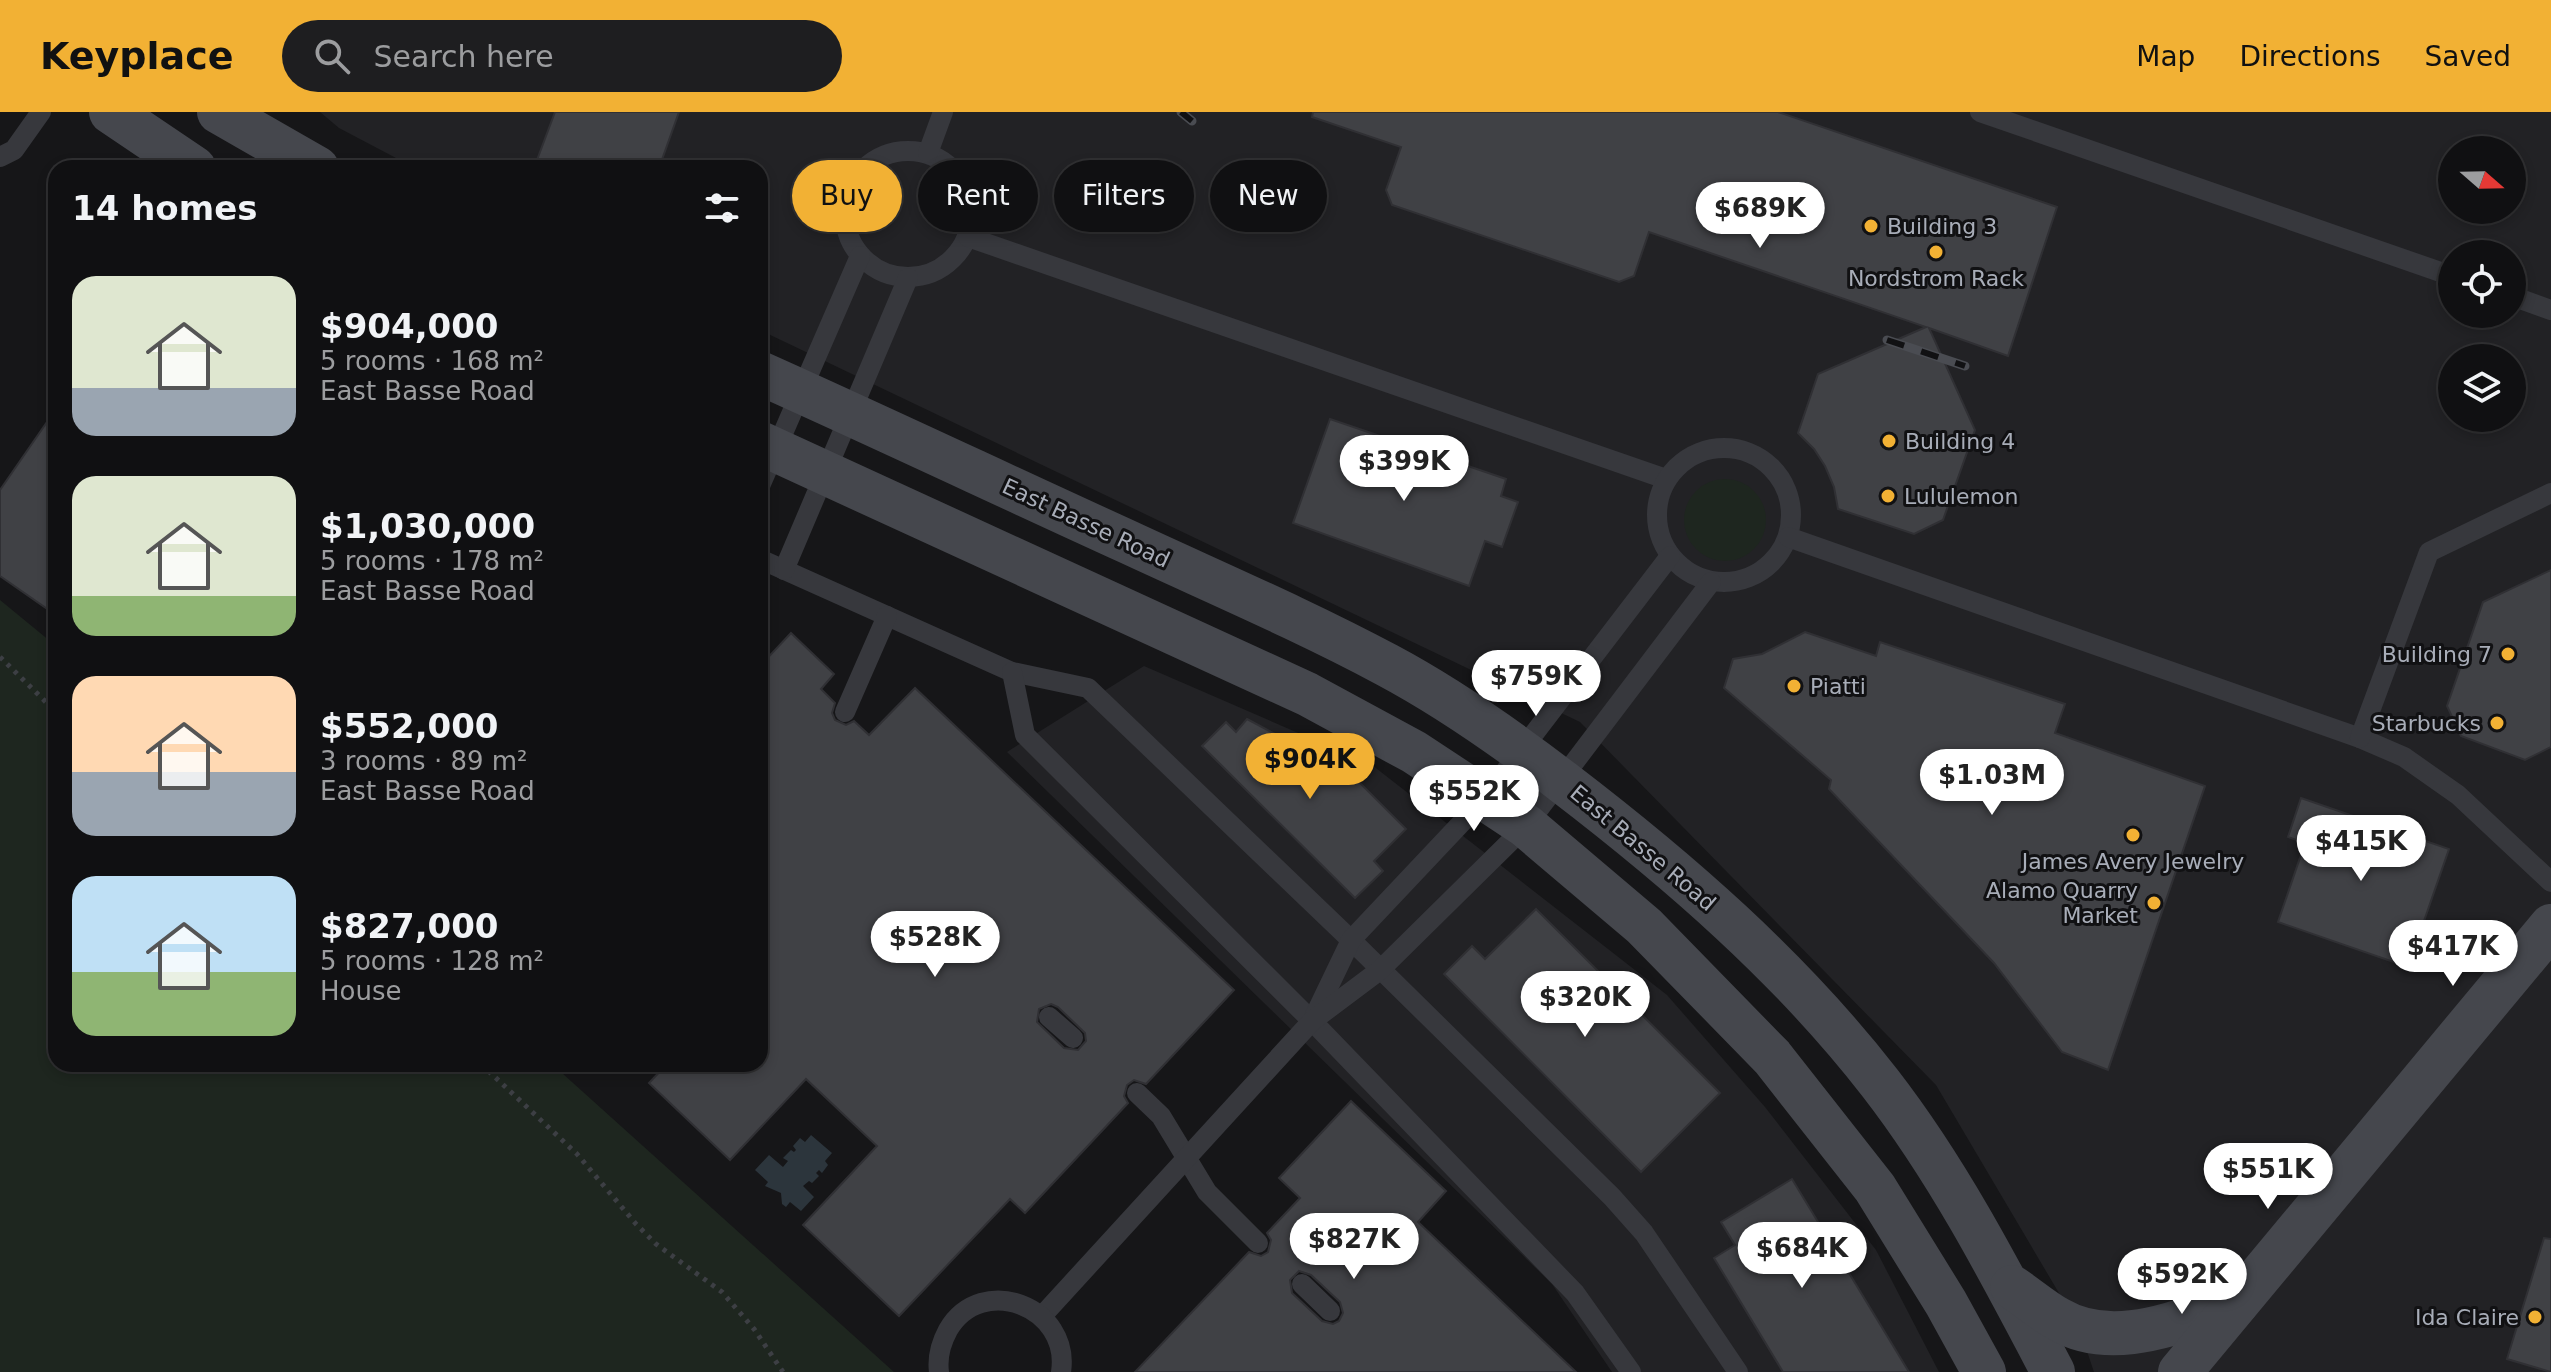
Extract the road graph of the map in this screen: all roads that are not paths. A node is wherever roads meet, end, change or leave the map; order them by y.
1 (41, 112) edge
2 (111, 112) edge
3 (219, 112) edge
4 (943, 112) edge
5 (1980, 112) edge
6 (5, 148) edge
7 (928, 153) junction
8 (182, 160) edge
9 (303, 160) edge
10 (968, 237) junction
11 (860, 256) junction
12 (2438, 271) edge
13 (908, 278) junction
14 (2526, 301) edge
15 (2551, 310) edge
16 (768, 377) edge
17 (801, 391) junction
18 (850, 413) junction
19 (768, 454) edge
20 (768, 461) edge
21 (825, 472) junction
22 (1666, 479) junction
23 (2551, 493) edge
24 (1788, 537) junction
25 (1670, 556) junction
26 (768, 563) edge
27 (784, 570) junction
28 (1711, 582) junction
29 (887, 616) junction
30 (1012, 672) junction
31 (845, 712) dead end
32 (2360, 738) junction
33 (1523, 751) junction
34 (1562, 781) junction
35 (1484, 799) junction
36 (1526, 826) junction
37 (2551, 882) edge
38 (2551, 926) edge
39 (1351, 940) junction
40 (1380, 970) junction
41 (1049, 1017) dead end
42 (1312, 1021) junction
43 (1073, 1038) dead end
44 (1137, 1093) dead end
45 (1186, 1156) junction
46 (1258, 1243) dead end
47 (2006, 1282) junction
48 (1302, 1284) dead end
49 (2237, 1303) junction
50 (1330, 1311) dead end
51 (1042, 1316) junction
52 (939, 1372) edge
53 (1061, 1372) edge
54 (1631, 1372) edge
55 (1738, 1372) edge
56 (1984, 1372) edge
57 (2053, 1372) edge
58 (2180, 1372) edge

1 - 6 lane
2 - 8 main road
3 - 9 main road
4 - 7 lane
5 - 12 lane
7 - 10 lane
7 - 11 lane
10 - 13 lane
10 - 22 lane
11 - 13 lane
11 - 17 lane
13 - 18 lane
14 - 15 lane
16 - 17 main road, East Basse Road
17 - 18 main road, East Basse Road
17 - 19 lane
18 - 21 lane
18 - 33 main road, East Basse Road
20 - 21 main road
21 - 27 lane
21 - 35 main road
22 - 24 lane
22 - 25 lane
23 - 32 lane
24 - 28 lane
24 - 32 lane
25 - 28 lane
25 - 33 lane
26 - 27 lane
27 - 29 lane
28 - 34 lane
29 - 30 lane
29 - 31 lane
30 - 39 lane
30 - 42 lane
32 - 37 lane
33 - 34 main road, East Basse Road
33 - 35 lane
34 - 36 lane
34 - 47 main road, East Basse Road
35 - 36 main road
35 - 39 lane
36 - 40 lane
36 - 56 main road
38 - 49 main road
39 - 40 lane
39 - 42 lane
40 - 42 lane
40 - 55 lane
41 - 43 lane
42 - 45 lane
42 - 54 lane
44 - 45 lane
45 - 46 lane
45 - 51 lane
47 - 49 main road
47 - 57 main road, East Basse Road
48 - 50 lane
49 - 58 main road
51 - 52 lane
51 - 53 lane

